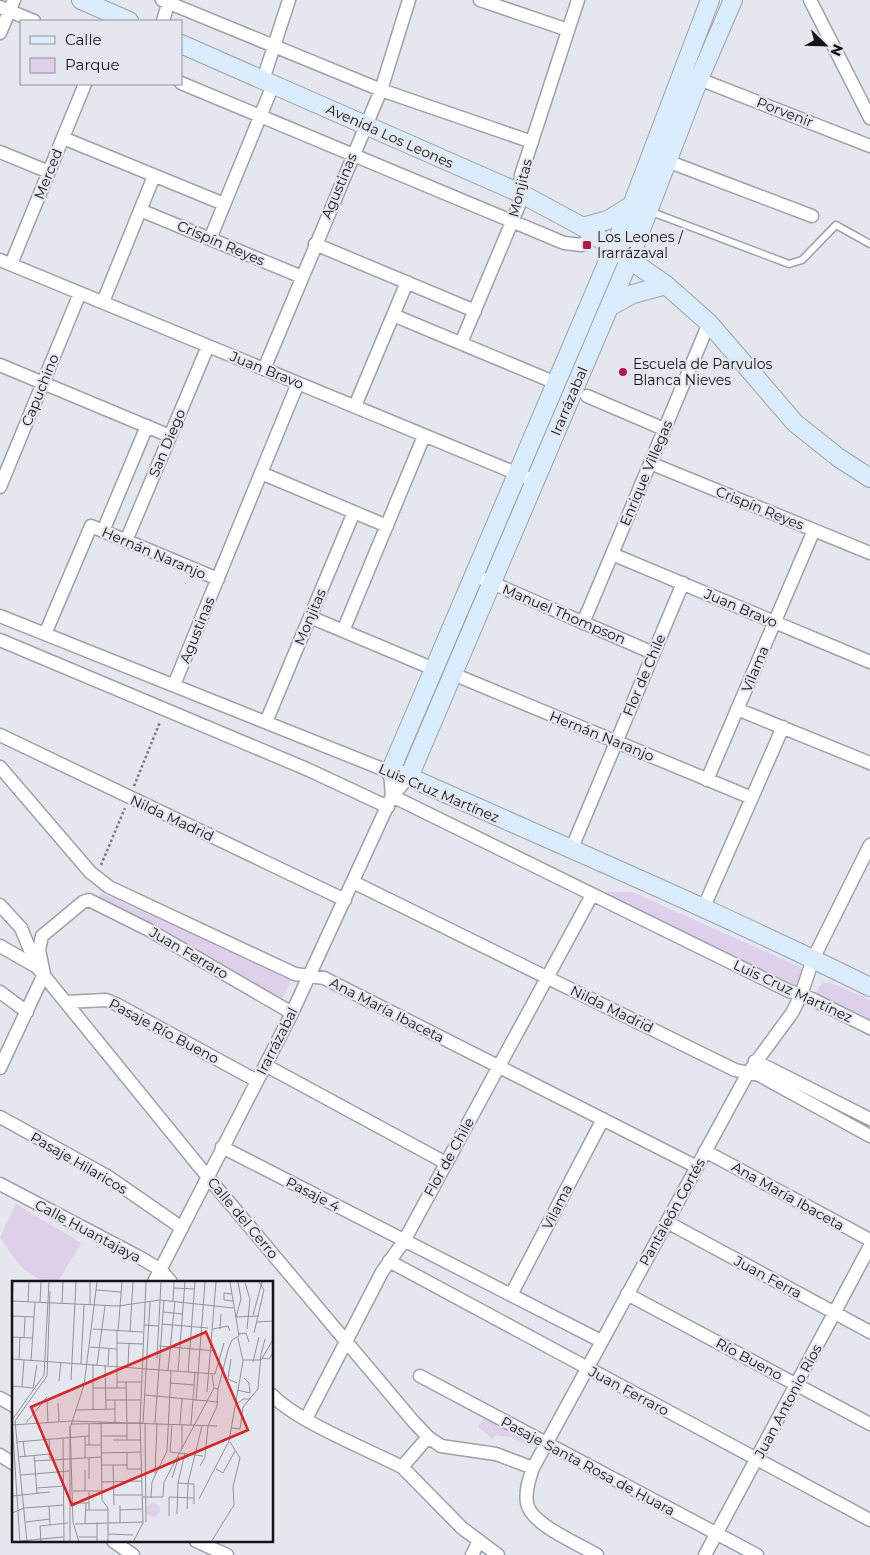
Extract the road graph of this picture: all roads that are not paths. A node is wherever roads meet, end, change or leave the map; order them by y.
1 (81, 0) edge
2 (289, 0) edge
3 (408, 0) edge
4 (480, 0) edge
5 (578, 0) edge
6 (710, 0) edge
7 (734, 0) edge
8 (810, 0) edge
9 (167, 1) edge
10 (8, 6) edge
11 (112, 18) edge
12 (32, 20) edge
13 (163, 20) edge
14 (568, 30) junction
15 (0, 33) edge
16 (182, 44) edge
17 (274, 46) junction
18 (699, 79) junction
19 (268, 82) junction
20 (182, 83) edge
21 (85, 85) edge
22 (381, 90) junction
23 (260, 116) junction
24 (870, 118) edge
25 (366, 124) junction
26 (63, 138) junction
27 (532, 142) junction
28 (870, 146) edge
29 (0, 152) edge
30 (352, 154) junction
31 (667, 161) junction
32 (49, 172) junction
33 (154, 176) junction
34 (520, 193) junction
35 (224, 204) junction
36 (640, 208) junction
37 (140, 210) junction
38 (812, 216) dead end
39 (512, 222) junction
40 (589, 231) junction
41 (210, 239) junction
42 (315, 244) junction
43 (870, 244) edge
44 (615, 247) junction
45 (630, 258) junction
46 (6, 262) edge
47 (302, 277) junction
48 (407, 282) junction
49 (666, 285) junction
50 (80, 293) junction
51 (103, 302) junction
52 (609, 307) junction
53 (475, 311) junction
54 (393, 315) junction
55 (709, 323) junction
56 (461, 343) junction
57 (208, 346) junction
58 (0, 365) edge
59 (264, 369) junction
60 (43, 383) junction
61 (298, 383) junction
62 (556, 383) junction
63 (587, 396) dead end
64 (355, 406) junction
65 (147, 426) junction
66 (664, 428) junction
67 (170, 436) junction
68 (424, 436) junction
69 (650, 463) junction
70 (261, 473) junction
71 (517, 474) junction
72 (870, 478) edge
73 (535, 481) junction
74 (0, 487) edge
75 (354, 512) junction
76 (387, 526) junction
77 (814, 530) junction
78 (103, 532) junction
79 (126, 541) junction
80 (870, 553) edge
81 (612, 554) junction
82 (474, 575) junction
83 (218, 579) junction
84 (492, 583) junction
85 (682, 584) junction
86 (0, 616) edge
87 (310, 617) junction
88 (775, 622) junction
89 (583, 623) junction
90 (343, 631) junction
91 (45, 634) junction
92 (0, 640) edge
93 (653, 654) junction
94 (870, 662) edge
95 (434, 669) junction
96 (453, 674) junction
97 (174, 686) junction
98 (737, 709) junction
99 (266, 722) junction
100 (783, 728) junction
101 (0, 735) edge
102 (616, 742) junction
103 (870, 763) edge
104 (0, 767) edge
105 (390, 772) junction
106 (409, 778) junction
107 (707, 780) junction
108 (752, 798) junction
109 (390, 802) junction
110 (870, 845) edge
111 (571, 850) junction
112 (866, 863) edge
113 (353, 882) junction
114 (592, 895) junction
115 (345, 900) junction
116 (0, 905) edge
117 (703, 909) junction
118 (0, 946) edge
119 (814, 959) junction
120 (41, 971) junction
121 (309, 976) junction
122 (547, 977) junction
123 (870, 987) edge
124 (0, 992) edge
125 (801, 995) junction
126 (66, 1002) junction
127 (27, 1012) junction
128 (292, 1013) junction
129 (870, 1028) edge
130 (755, 1061) junction
131 (265, 1065) junction
132 (498, 1067) junction
133 (0, 1068) edge
134 (748, 1073) junction
135 (257, 1081) junction
136 (0, 1117) edge
137 (602, 1119) junction
138 (870, 1119) edge
139 (870, 1136) edge
140 (222, 1148) junction
141 (706, 1151) junction
142 (446, 1163) junction
143 (697, 1167) junction
144 (208, 1176) junction
145 (0, 1184) edge
146 (667, 1222) junction
147 (182, 1228) junction
148 (404, 1240) junction
149 (870, 1240) edge
150 (870, 1246) edge
151 (389, 1262) junction
152 (161, 1270) junction
153 (155, 1281) edge
154 (170, 1281) edge
155 (627, 1294) junction
156 (511, 1295) junction
157 (835, 1312) junction
158 (870, 1332) edge
159 (601, 1341) junction
160 (346, 1342) junction
161 (586, 1368) junction
162 (420, 1376) dead end
163 (796, 1384) junction
164 (274, 1397) edge
165 (0, 1398) edge
166 (12, 1405) edge
167 (306, 1419) junction
168 (870, 1424) edge
169 (428, 1437) junction
170 (546, 1443) junction
171 (0, 1455) edge
172 (756, 1459) junction
173 (12, 1463) edge
174 (402, 1467) junction
175 (533, 1468) junction
176 (870, 1520) edge
177 (717, 1534) junction
178 (114, 1542) edge
179 (198, 1542) edge
180 (479, 1542) junction
181 (133, 1555) edge
182 (227, 1555) edge
183 (472, 1555) edge
184 (498, 1555) edge
185 (597, 1555) edge
186 (706, 1555) edge
187 (757, 1555) edge

1 - 11 street
2 - 17 street
3 - 22 street, Agustinas
4 - 14 street
5 - 14 street, Monjitas
6 - 36 street, Irarrázabal
7 - 18 street, Irarrázabal
8 - 24 street
9 - 13 street
9 - 17 street
10 - 12 street
10 - 15 street
14 - 27 street, Monjitas
16 - 19 street, Avenida Los Leones
17 - 19 street
17 - 22 street
18 - 28 street, Porvenir
18 - 31 street, Irarrázabal
19 - 23 street
19 - 25 street, Avenida Los Leones
20 - 23 street
21 - 26 street, Merced
22 - 25 street, Agustinas
22 - 27 street
23 - 30 street
23 - 35 street
25 - 30 street, Agustinas
25 - 34 street, Avenida Los Leones
26 - 32 street, Merced
26 - 33 street
27 - 34 street, Monjitas
29 - 32 street
30 - 39 street
30 - 42 street, Agustinas
31 - 36 street, Irarrázabal
31 - 38 street
32 - 46 street, Merced
33 - 35 street
33 - 37 street
34 - 39 street, Monjitas
34 - 40 street, Avenida Los Leones
35 - 41 street
36 - 40 street
36 - 43 lane
36 - 44 street, Irarrázabal
36 - 45 street, Irarrázabal
37 - 41 street, Crispín Reyes
37 - 51 street
39 - 40 street
39 - 53 street, Monjitas
40 - 44 street, Avenida Los Leones
41 - 47 street, Crispín Reyes
42 - 47 street, Agustinas
42 - 48 street
44 - 45 street, Avenida Los Leones
44 - 62 street, Irarrázabal
45 - 49 street, Avenida Los Leones
45 - 52 street, Irarrázabal
46 - 50 street, Juan Bravo
47 - 59 street, Agustinas
48 - 53 street
48 - 54 street
49 - 52 street
49 - 55 street, Avenida Los Leones
50 - 51 street, Juan Bravo
50 - 60 street, Capuchino
51 - 57 street, Juan Bravo
52 - 73 street, Irarrázabal
53 - 56 street, Monjitas
54 - 56 street
54 - 64 street
55 - 66 street, Enrique Villegas
55 - 72 street, Avenida Los Leones
56 - 62 street
57 - 59 street, Juan Bravo
57 - 67 street, San Diego
58 - 60 street
59 - 61 street, Juan Bravo
60 - 65 street
60 - 74 street, Capuchino
61 - 64 street, Juan Bravo
61 - 70 street, Agustinas
62 - 71 street, Irarrázabal
63 - 66 street
64 - 68 street, Juan Bravo
65 - 67 street
65 - 78 street, San Diego
66 - 69 street, Enrique Villegas
67 - 79 street, San Diego
68 - 71 street, Juan Bravo
68 - 76 street
69 - 77 street, Crispín Reyes
69 - 81 street, Enrique Villegas
70 - 75 street
70 - 83 street, Agustinas
71 - 73 street, Juan Bravo
71 - 82 street, Irarrázabal
73 - 84 street, Irarrázabal
75 - 76 street
75 - 87 street, Monjitas
76 - 90 street
77 - 80 street, Crispín Reyes
77 - 88 street, Vilama
78 - 79 street, Hernán Naranjo
78 - 91 street, Hernán Naranjo
79 - 83 street, Hernán Naranjo
81 - 85 street, Juan Bravo
81 - 89 street, Enrique Villegas
82 - 84 street, Manuel Thompson
82 - 95 street, Irarrázabal
83 - 97 street, Agustinas
84 - 89 street, Manuel Thompson
84 - 96 street, Irarrázabal
85 - 88 street, Juan Bravo
85 - 93 street, Flor de Chile
86 - 91 street, Luis Cruz Martínez
87 - 90 street
87 - 99 street, Monjitas
88 - 94 street, Juan Bravo
88 - 98 street, Vilama
89 - 93 street, Manuel Thompson
90 - 95 street
91 - 97 street, Luis Cruz Martínez
92 - 109 street, Luis Cruz Martínez
93 - 102 street, Flor de Chile
95 - 105 street, Irarrázabal
96 - 102 street, Hernán Naranjo
96 - 106 street, Irarrázabal
97 - 99 street, Luis Cruz Martínez
98 - 100 street
98 - 107 street, Vilama
99 - 105 street, Luis Cruz Martínez
100 - 103 street
100 - 108 street
101 - 115 street, Nilda Madrid
102 - 107 street, Hernán Naranjo
102 - 111 street, Flor de Chile
104 - 121 street, Ana María Ibaceta
105 - 106 street, Luis Cruz Martínez
105 - 109 street, Irarrázabal
106 - 109 street, Irarrázabal
106 - 111 street, Luis Cruz Martínez
107 - 108 street, Hernán Naranjo
108 - 117 street
109 - 113 street, Irarrázabal
109 - 114 street, Luis Cruz Martínez
110 - 112 street, Pantaleón Cortés
111 - 117 street, Luis Cruz Martínez
112 - 119 street, Pantaleón Cortés
113 - 115 street, Irarrázabal
113 - 122 street, Nilda Madrid
114 - 122 street, Flor de Chile
114 - 125 street, Luis Cruz Martínez
115 - 121 street, Irarrázabal
116 - 120 street, Calle del Cerro
117 - 119 street, Luis Cruz Martínez
118 - 120 street
119 - 123 street, Luis Cruz Martínez
119 - 125 street, Pantaleón Cortés
120 - 126 street, Calle del Cerro
120 - 127 street
120 - 128 street, Juan Ferraro
121 - 128 street, Irarrázabal
121 - 132 street, Ana María Ibaceta
122 - 132 street, Flor de Chile
122 - 134 street, Nilda Madrid
124 - 127 street
125 - 129 street, Luis Cruz Martínez
125 - 130 street, Pantaleón Cortés
126 - 135 street, Pasaje Río Bueno
126 - 144 street, Calle del Cerro
127 - 133 street
128 - 131 street, Irarrázabal
130 - 134 street, Pantaleón Cortés
130 - 138 street
131 - 135 street, Irarrázabal
131 - 142 street
132 - 137 street, Ana María Ibaceta
132 - 142 street, Flor de Chile
134 - 139 street, Nilda Madrid
134 - 141 street, Pantaleón Cortés
135 - 140 street, Irarrázabal
136 - 147 street, Pasaje Hilaricos
137 - 143 street, Ana María Ibaceta
137 - 156 street, Vilama
140 - 144 street, Irarrázabal
140 - 148 street, Pasaje 4
141 - 143 street, Pantaleón Cortés
141 - 149 street, Ana María Ibaceta
142 - 148 street, Flor de Chile
143 - 146 street, Pantaleón Cortés
144 - 147 street, Irarrázabal
144 - 160 street, Calle del Cerro
145 - 152 street, Calle Huantajaya
146 - 155 street, Pantaleón Cortés
146 - 157 street, Juan Ferra
147 - 152 street, Irarrázabal
148 - 151 street, Flor de Chile
148 - 156 street
150 - 157 street, Juan Antonio Ríos
151 - 160 street, Flor de Chile
151 - 161 street, Juan Ferraro
152 - 153 street, Irarrázabal
152 - 154 street, Calle Huantajaya
155 - 159 street, Pantaleón Cortés
155 - 163 street, Río Bueno
156 - 159 street
157 - 158 street, Juan Ferra
157 - 163 street, Juan Antonio Ríos
159 - 161 street, Pantaleón Cortés
160 - 167 street, Flor de Chile
160 - 169 street, Calle del Cerro
161 - 170 street, Pantaleón Cortés
161 - 172 street, Juan Ferraro
162 - 170 street, Pasaje Santa Rosa de Huara
163 - 168 street, Río Bueno
163 - 172 street, Juan Antonio Ríos
164 - 167 street
165 - 166 street
167 - 174 street
169 - 174 street
169 - 175 street, Calle del Cerro
170 - 175 street, Pantaleón Cortés
170 - 177 street, Pasaje Santa Rosa de Huara
171 - 173 street
172 - 176 street, Juan Ferraro
172 - 177 street, Juan Antonio Ríos
174 - 180 street
175 - 185 street, Pantaleón Cortés
177 - 186 street, Juan Antonio Ríos
177 - 187 street, Pasaje Santa Rosa de Huara
178 - 181 street
179 - 182 street
180 - 183 street
180 - 184 street

